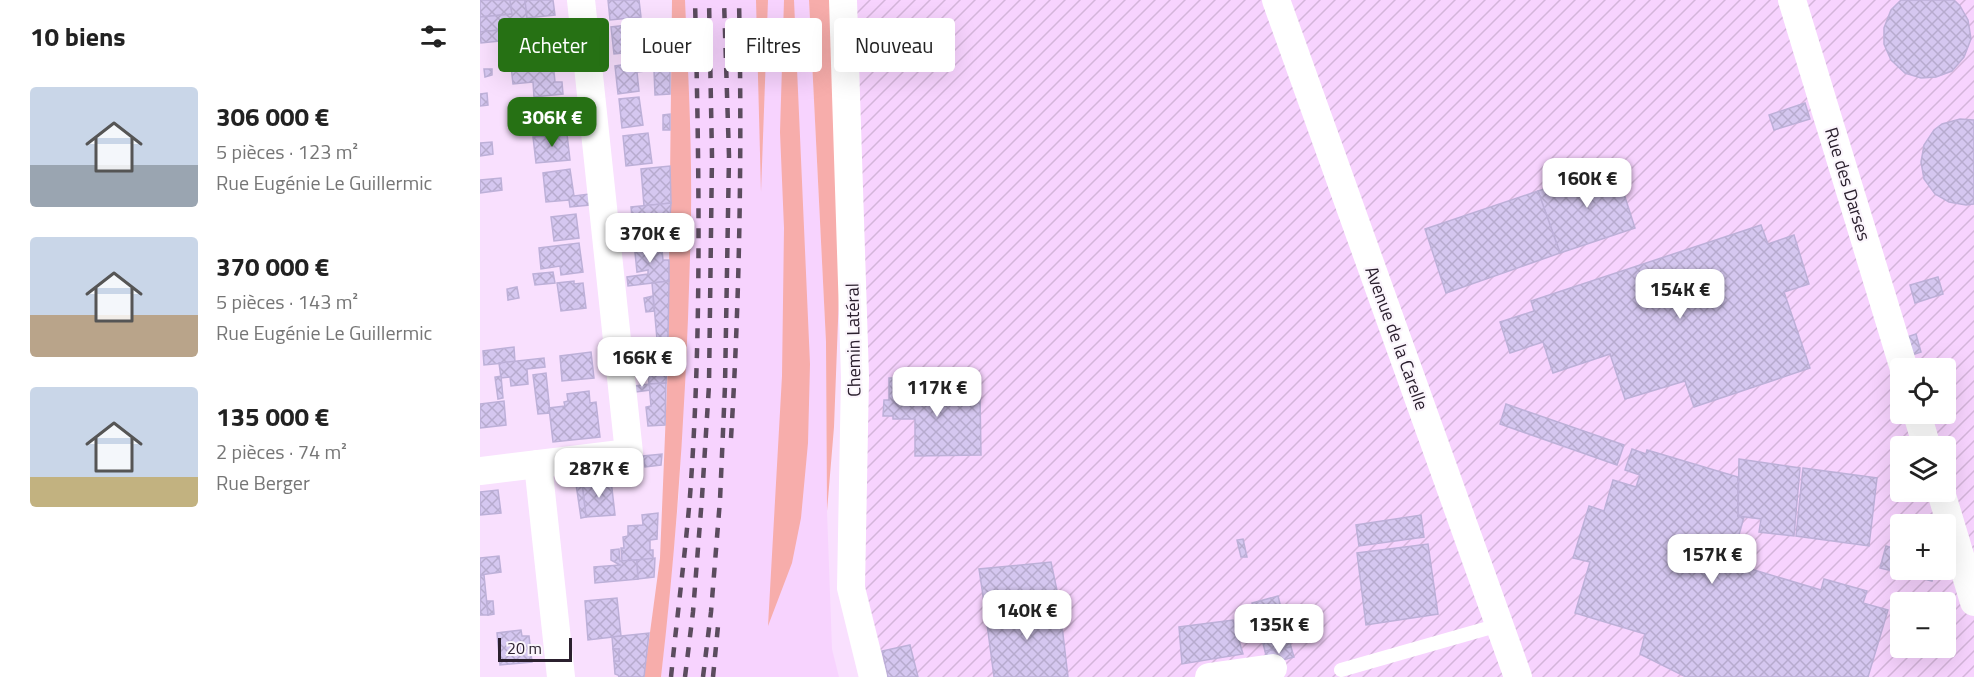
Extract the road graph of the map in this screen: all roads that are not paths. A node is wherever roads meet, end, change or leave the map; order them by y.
1 (581, 0) edge
2 (843, 0) edge
3 (1276, 0) edge
4 (1792, 0) edge
5 (1901, 358) edge
6 (538, 464) junction
7 (480, 471) edge
8 (1944, 502) edge
9 (1974, 602) edge
10 (1499, 624) junction
11 (1273, 668) dead end
12 (1341, 670) dead end
13 (561, 677) edge
14 (873, 677) edge
15 (1209, 677) edge
16 (1518, 677) edge

1 - 6 street
2 - 14 street, Chemin Latéral
3 - 10 street, Avenue de la Carelle
4 - 5 street, Rue des Darses
6 - 7 street
6 - 13 street
8 - 9 street
10 - 12 lane
10 - 16 street, Avenue de la Carelle
11 - 15 street

